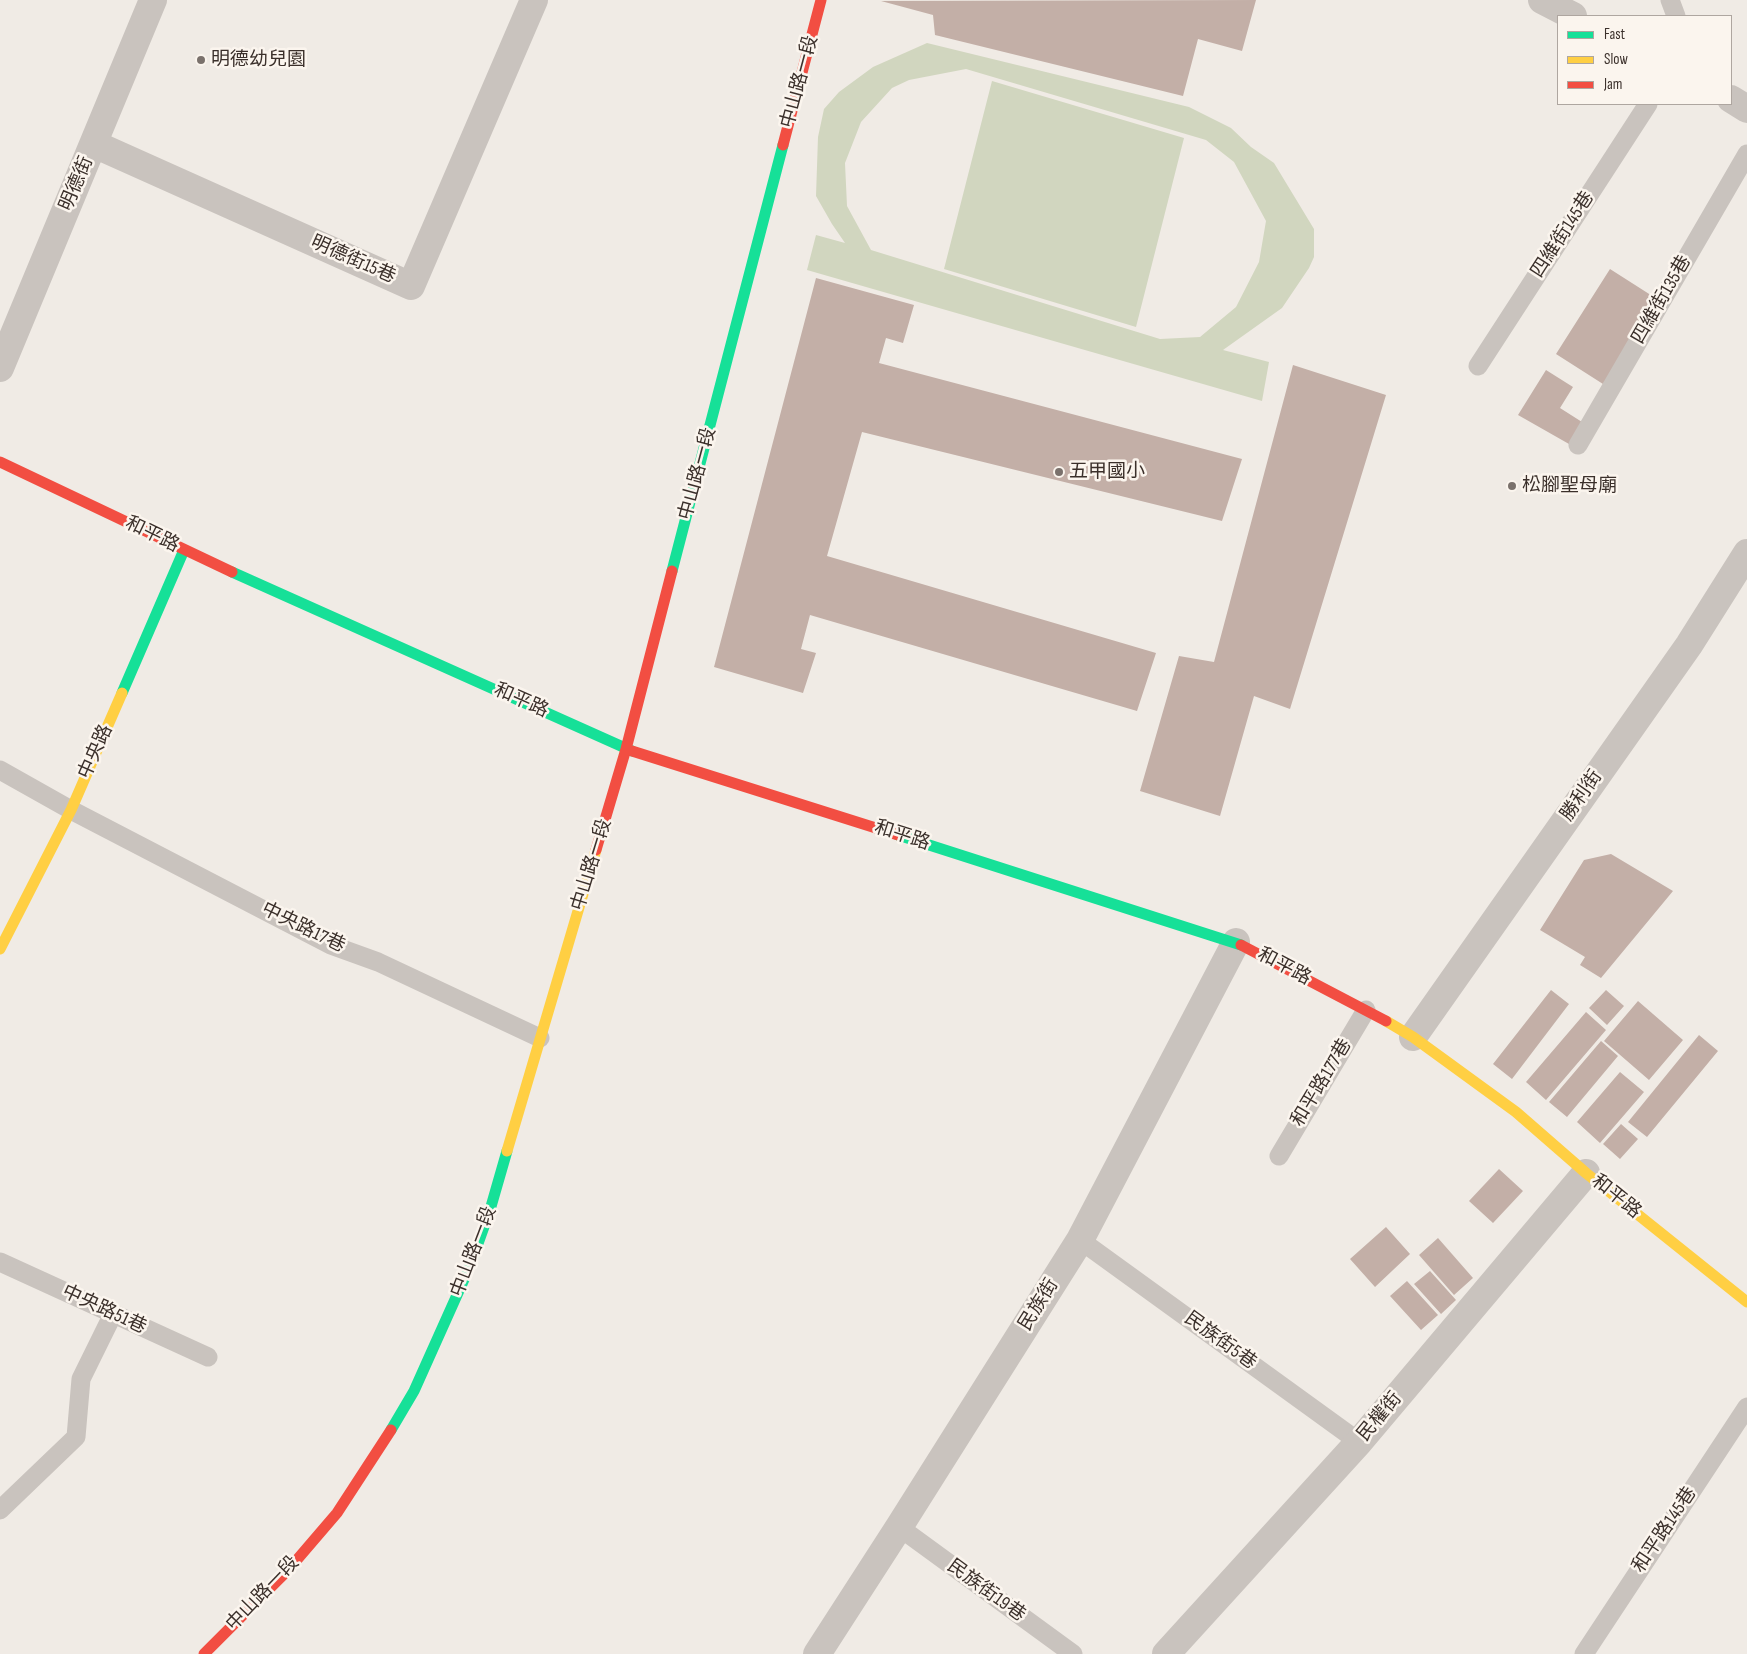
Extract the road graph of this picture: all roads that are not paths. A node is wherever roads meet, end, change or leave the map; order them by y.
1 (153, 0) edge
2 (534, 0) edge
3 (821, 0) edge
4 (1542, 0) edge
5 (1670, 0) edge
6 (1571, 15) edge
7 (1676, 15) edge
8 (1732, 100) edge
9 (1647, 105) edge
10 (1747, 109) edge
11 (94, 144) junction
12 (1747, 154) edge
13 (1478, 366) dead end
14 (0, 368) edge
15 (1578, 445) dead end
16 (0, 462) edge
17 (184, 550) junction
18 (1747, 552) edge
19 (626, 749) junction
20 (0, 770) edge
21 (70, 810) junction
22 (1236, 942) junction
23 (0, 949) edge
24 (1366, 1010) junction
25 (1413, 1037) junction
26 (540, 1038) junction
27 (1279, 1156) dead end
28 (1586, 1173) junction
29 (1080, 1240) junction
30 (0, 1262) edge
31 (1747, 1302) edge
32 (113, 1314) junction
33 (208, 1357) dead end
34 (1747, 1407) edge
35 (1359, 1442) junction
36 (0, 1510) edge
37 (899, 1528) junction
38 (204, 1654) edge
39 (817, 1654) edge
40 (1073, 1654) edge
41 (1166, 1654) edge
42 (1584, 1654) edge

1 - 11 street, 明德街
2 - 11 street, 明德街15巷
3 - 19 street, 中山路一段
4 - 6 street
5 - 7 lane
8 - 10 street
9 - 13 lane, 四維街145巷
11 - 14 street, 明德街
12 - 15 lane, 四維街135巷
16 - 17 street, 和平路
17 - 19 street, 和平路
17 - 21 street, 中央路
18 - 25 street, 勝利街
19 - 22 street, 和平路
19 - 26 street, 中山路一段
20 - 21 lane, 中央路17巷
21 - 23 street, 中央路
21 - 26 lane, 中央路17巷
22 - 24 street, 和平路
22 - 29 street, 民族街
24 - 25 street, 和平路
24 - 27 lane, 和平路177巷
25 - 28 street, 和平路
26 - 38 street, 中山路一段
28 - 31 street, 和平路
28 - 35 street, 民權街
29 - 35 lane, 民族街5巷
29 - 37 street, 民族街
30 - 32 lane, 中央路51巷
32 - 33 lane, 中央路51巷
32 - 36 lane
34 - 42 lane, 和平路145巷
35 - 41 street, 民權街
37 - 39 street, 民族街
37 - 40 lane, 民族街19巷

